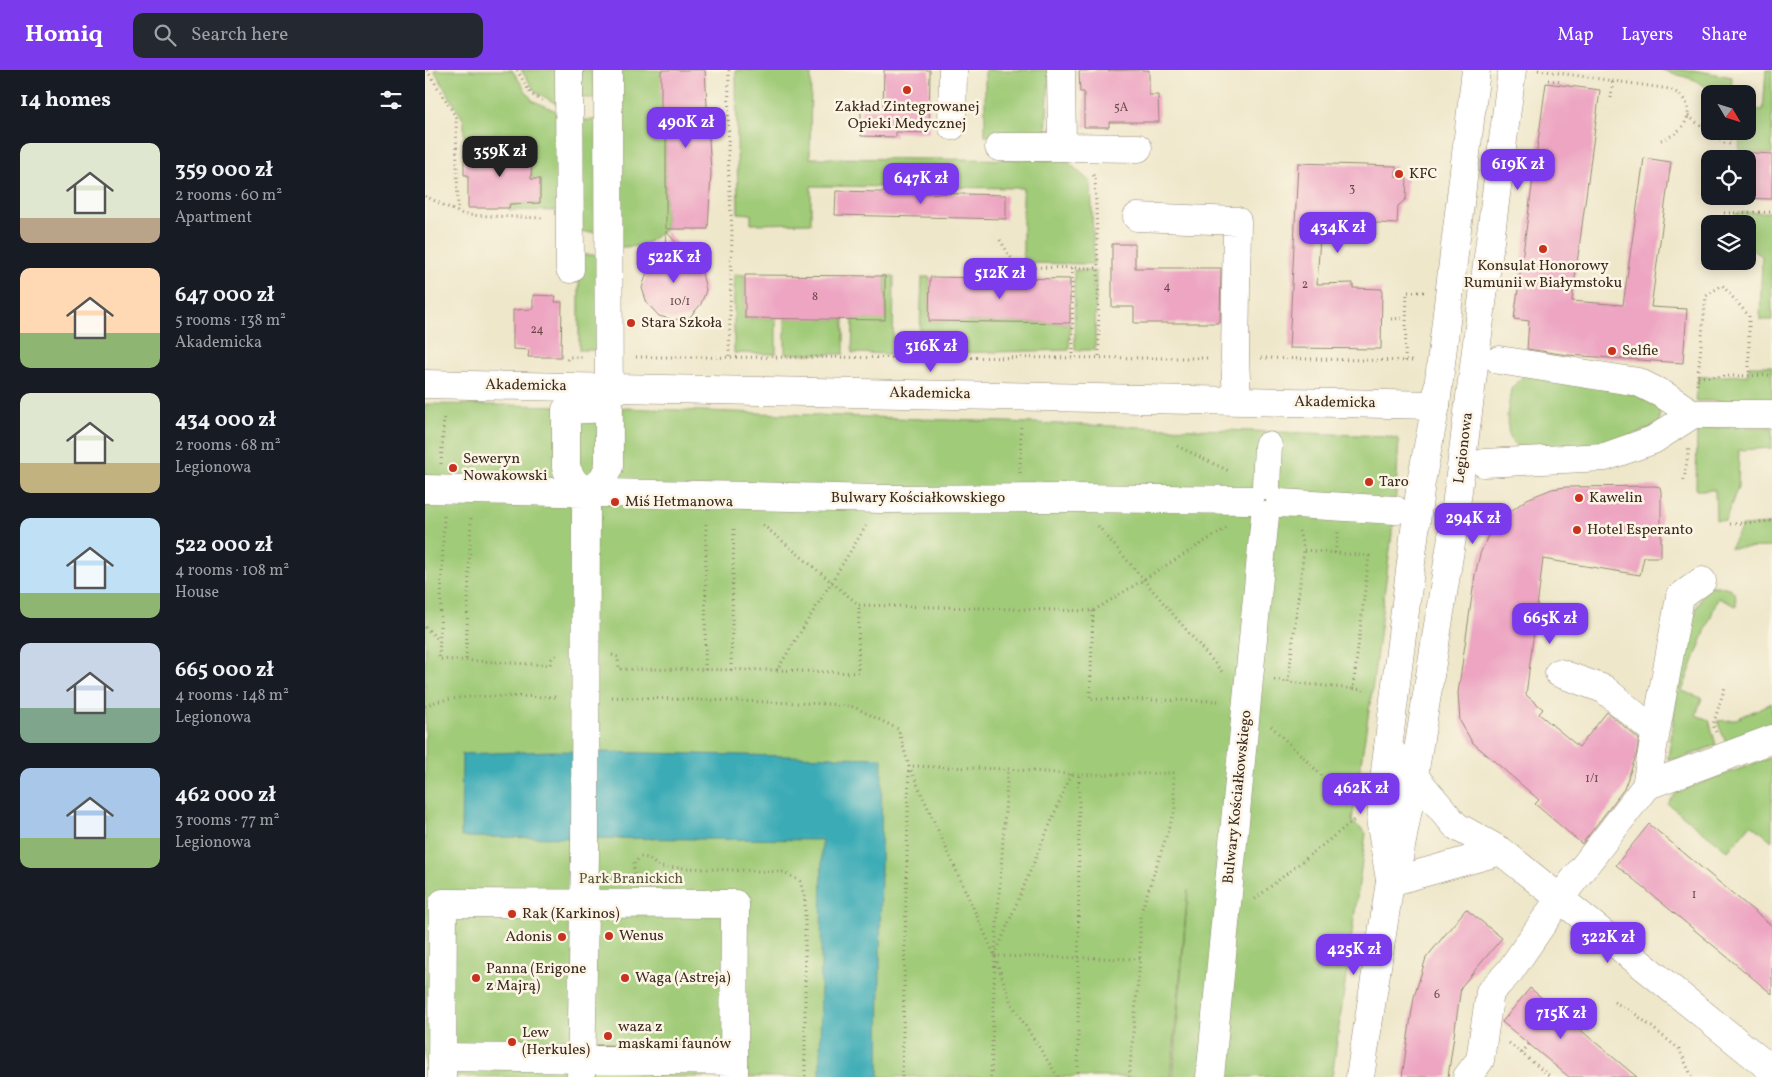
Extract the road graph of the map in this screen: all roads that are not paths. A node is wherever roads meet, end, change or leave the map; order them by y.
1 (569, 70) edge
2 (608, 70) edge
3 (953, 70) edge
4 (1061, 70) edge
5 (1476, 70) edge
6 (1512, 70) edge
7 (952, 126) dead end
8 (999, 147) dead end
9 (1062, 147) junction
10 (1138, 148) dead end
11 (1137, 217) dead end
12 (570, 269) dead end
13 (1499, 360) dead end
14 (425, 384) edge
15 (609, 398) junction
16 (1237, 401) junction
17 (1436, 405) junction
18 (1693, 414) junction
19 (1772, 414) edge
20 (1268, 446) dead end
21 (1484, 463) dead end
22 (586, 492) junction
23 (436, 496) edge
24 (1263, 500) junction
25 (1395, 510) dead end
26 (1701, 581) dead end
27 (1559, 673) dead end
28 (1655, 732) junction
29 (1772, 739) edge
30 (1388, 748) junction
31 (1415, 776) junction
32 (1646, 786) junction
33 (1501, 851) junction
34 (1390, 882) junction
35 (1560, 898) junction
36 (584, 903) junction
37 (442, 1067) edge
38 (581, 1068) edge
39 (734, 1069) edge
40 (1761, 1069) edge
41 (1210, 1077) edge
42 (1360, 1077) edge
43 (1467, 1077) edge

1 - 12 street
2 - 15 street
3 - 7 street
4 - 9 street
5 - 17 street, Legionowa
6 - 31 street, Legionowa
8 - 9 street
9 - 10 street
11 - 16 street
13 - 18 street
14 - 15 street, Akademicka
15 - 16 street, Akademicka
15 - 22 street
15 - 22 street
16 - 17 street, Akademicka
17 - 30 street, Legionowa
18 - 19 street
18 - 21 street
20 - 24 street, Bulwary Kościałkowskiego
22 - 23 street, Bulwary Kościałkowskiego
22 - 24 street, Bulwary Kościałkowskiego
22 - 36 street
24 - 25 street, Bulwary Kościałkowskiego
24 - 41 street, Bulwary Kościałkowskiego
26 - 28 street
27 - 28 street
28 - 32 street
29 - 32 street
30 - 31 street
30 - 34 street, Legionowa
31 - 33 street
31 - 34 street, Legionowa
32 - 35 street
33 - 34 street
33 - 35 street
34 - 42 street, Legionowa
35 - 40 street
35 - 43 street
36 - 37 street
36 - 38 street
36 - 39 street
37 - 38 street
38 - 39 street

